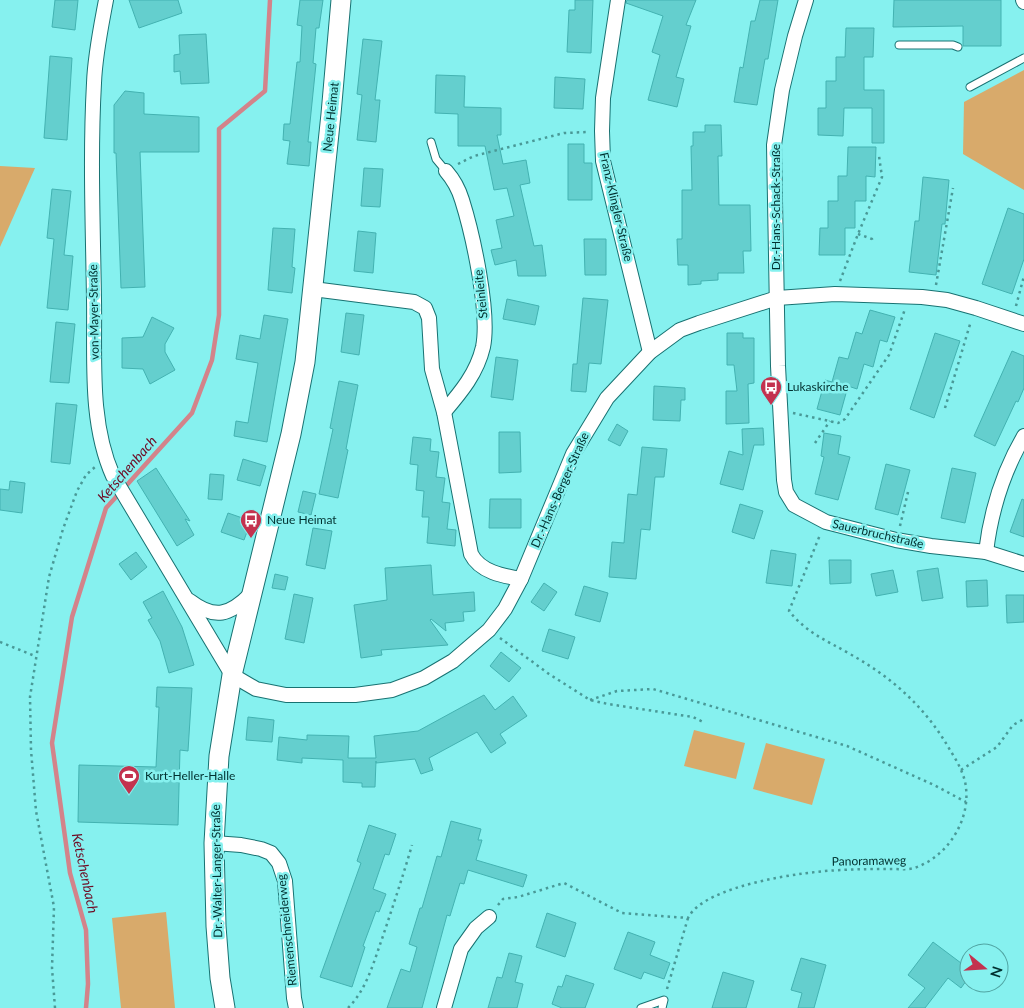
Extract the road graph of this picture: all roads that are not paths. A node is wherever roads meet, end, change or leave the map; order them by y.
1 (106, 0) edge
2 (341, 0) edge
3 (618, 0) edge
4 (806, 0) edge
5 (899, 45) dead end
6 (958, 47) dead end
7 (1024, 58) edge
8 (970, 87) dead end
9 (431, 142) dead end
10 (446, 171) joint
11 (313, 289) junction
12 (776, 298) junction
13 (1019, 322) edge
14 (650, 352) junction
15 (444, 412) junction
16 (1024, 436) edge
17 (986, 552) junction
18 (1024, 564) edge
19 (521, 579) junction
20 (251, 594) junction
21 (189, 601) junction
22 (232, 675) junction
23 (214, 843) junction
24 (489, 917) road end
25 (663, 1004) edge
26 (225, 1008) edge
27 (296, 1008) edge
28 (444, 1008) edge
29 (641, 1008) edge

1 - 21 street, von-Mayer-Straße
2 - 11 street, Neue Heimat
3 - 14 street, Franz-Klingler-Straße
4 - 12 street, Dr.-Hans-Schack-Straße
5 - 6 lane
7 - 8 lane
9 - 10 lane
10 - 15 street, Steinleite
11 - 15 street
11 - 20 street, Neue Heimat
12 - 13 street, Dr.-Hans-Berger-Straße
12 - 14 street, Dr.-Hans-Berger-Straße
12 - 17 street, Sauerbruchstraße
14 - 19 street, Dr.-Hans-Berger-Straße
15 - 19 street
16 - 17 street
17 - 18 street, Sauerbruchstraße
19 - 22 street, Dr.-Hans-Berger-Straße
20 - 21 street
20 - 22 street, Neue Heimat
21 - 22 street, von-Mayer-Straße
22 - 23 street, Dr.-Walter-Langer-Straße
23 - 26 street, Dr.-Walter-Langer-Straße
23 - 27 street, Riemenschneiderweg
24 - 28 street
25 - 29 lane

